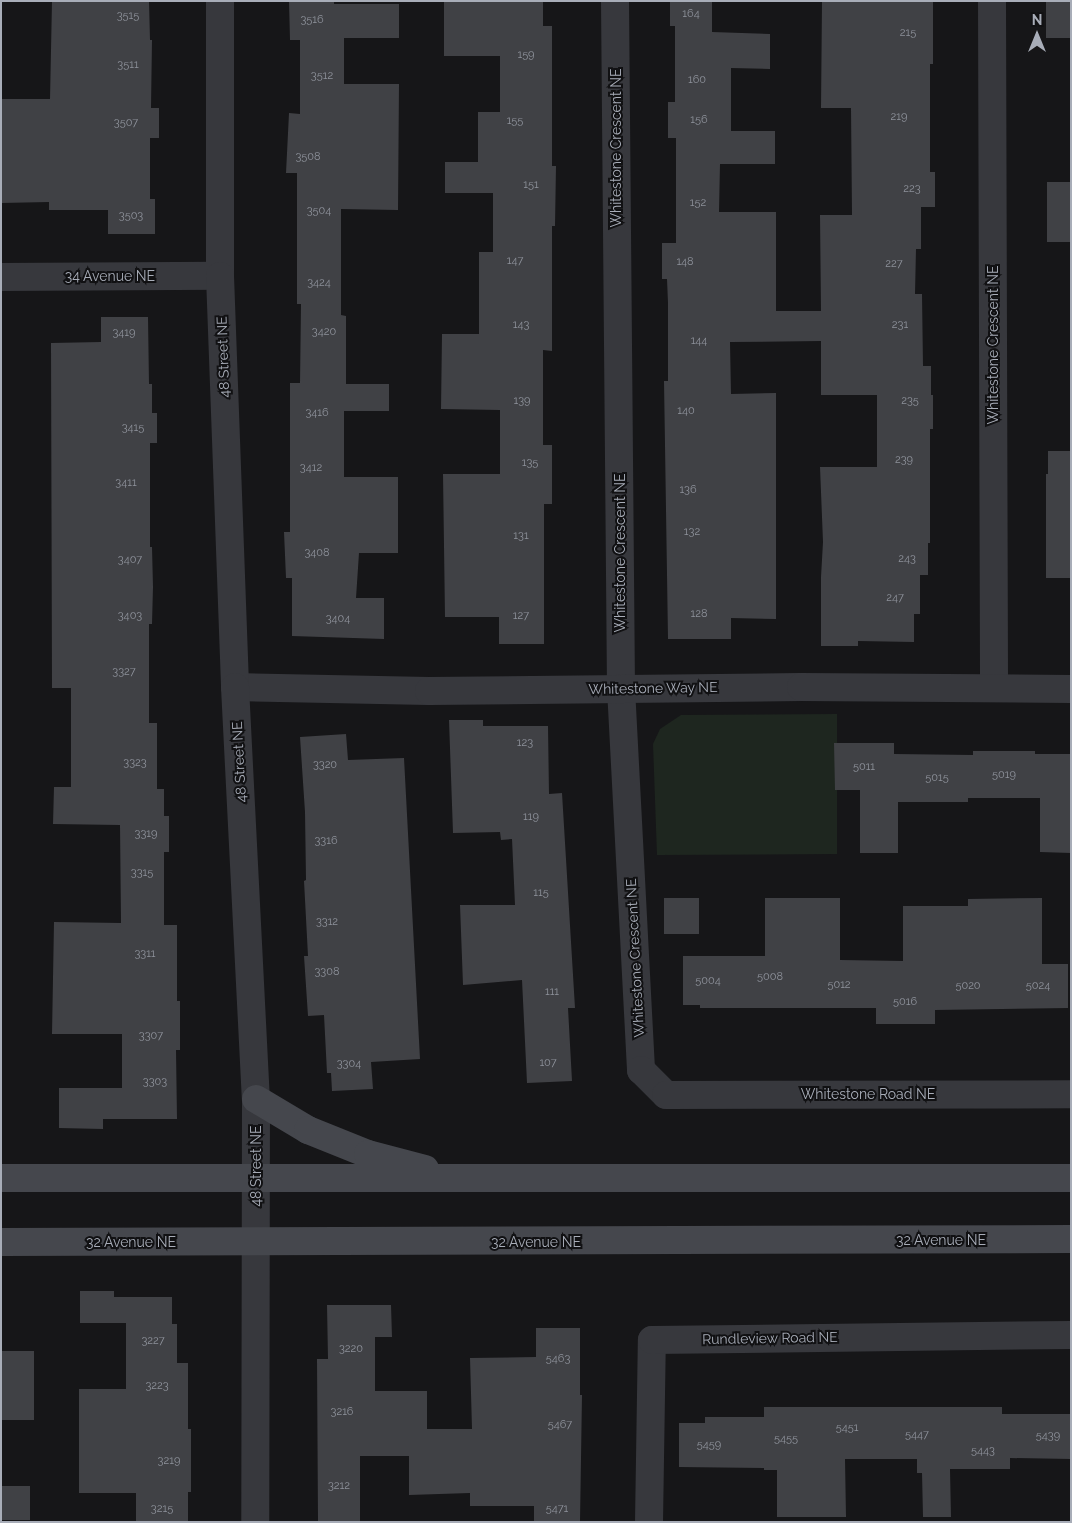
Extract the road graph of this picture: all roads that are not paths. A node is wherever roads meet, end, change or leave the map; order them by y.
1 (220, 1) edge
2 (615, 1) edge
3 (992, 1) edge
4 (220, 276) junction
5 (1, 277) edge
6 (235, 687) junction
7 (621, 688) junction
8 (994, 688) junction
9 (1071, 689) edge
10 (666, 1094) joint
11 (1071, 1094) edge
12 (256, 1100) junction
13 (1, 1178) edge
14 (1071, 1178) edge
15 (255, 1179) junction
16 (460, 1179) junction
17 (1071, 1239) edge
18 (1, 1242) edge
19 (256, 1242) junction
20 (1071, 1336) edge
21 (255, 1522) edge
22 (649, 1522) edge

1 - 4 street, 48 Street NE
2 - 7 street, Whitestone Crescent NE
3 - 8 street, Whitestone Crescent NE
4 - 5 street, 34 Avenue NE
4 - 6 street, 48 Street NE
6 - 7 street, Whitestone Way NE
6 - 12 street, 48 Street NE
7 - 8 street, Whitestone Way NE
7 - 10 street, Whitestone Crescent NE
8 - 9 street, Whitestone Way NE
10 - 11 street, Whitestone Road NE
12 - 15 street, 48 Street NE
12 - 16 main road
13 - 15 main road
14 - 16 main road
15 - 16 main road
15 - 19 street, 48 Street NE
17 - 19 main road, 32 Avenue NE
18 - 19 main road, 32 Avenue NE
19 - 21 street, 48 Street NE
20 - 22 street, Rundleview Road NE

